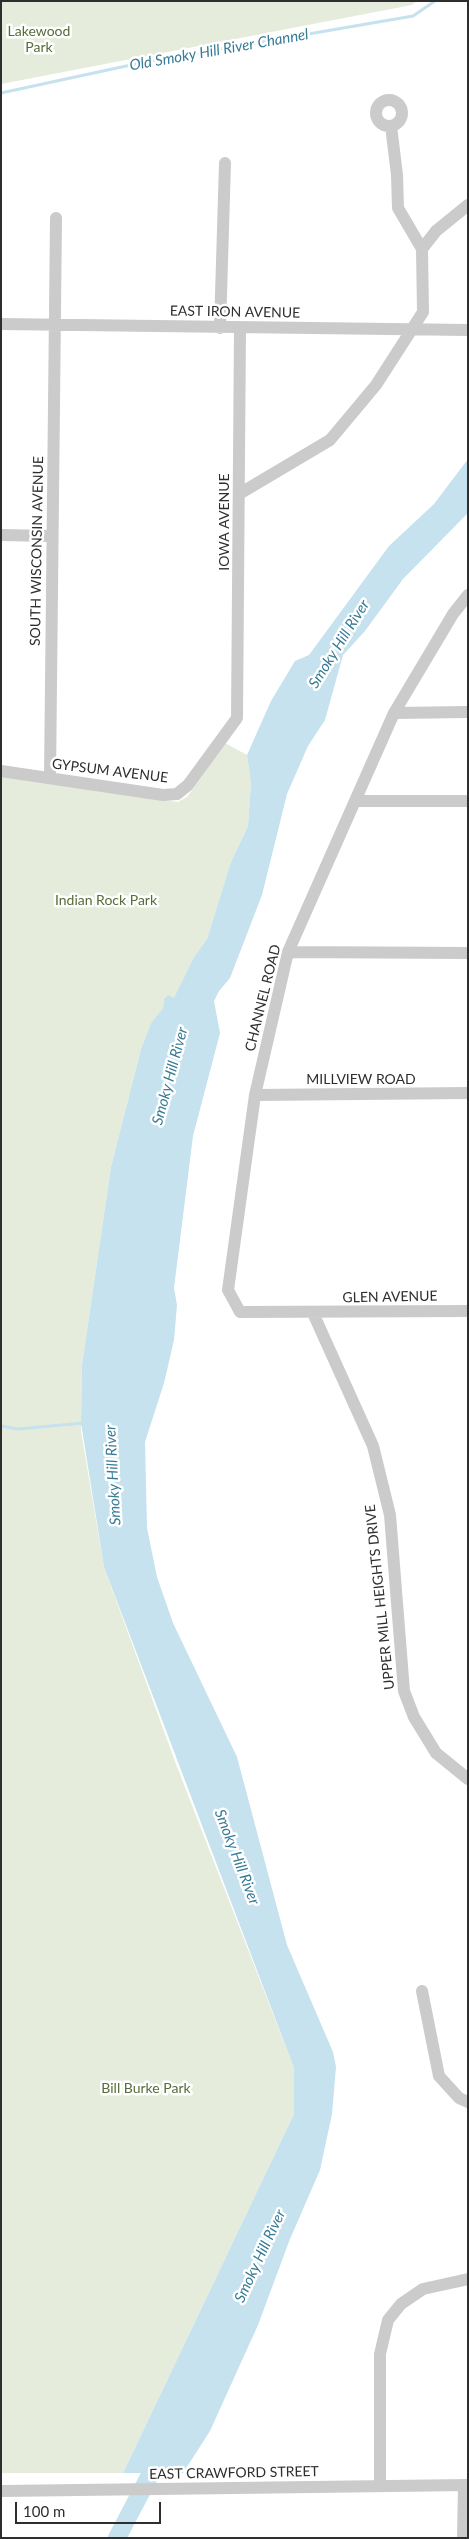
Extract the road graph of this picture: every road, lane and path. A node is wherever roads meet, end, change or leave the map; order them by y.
1 (391, 126) dead end
2 (224, 163) dead end
3 (468, 205) edge
4 (56, 218) dead end
5 (422, 249) junction
6 (1, 324) edge
7 (56, 324) junction
8 (240, 327) junction
9 (220, 328) junction
10 (412, 329) junction
11 (468, 330) edge
12 (239, 494) junction
13 (1, 535) edge
14 (51, 536) junction
15 (468, 595) edge
16 (468, 712) edge
17 (394, 713) junction
18 (237, 718) joint
19 (1, 771) edge
20 (50, 778) junction
21 (468, 800) edge
22 (355, 801) junction
23 (288, 952) junction
24 (468, 953) edge
25 (468, 1094) edge
26 (255, 1095) junction
27 (468, 1311) edge
28 (313, 1313) junction
29 (468, 1779) edge
30 (422, 1991) dead end
31 (468, 2102) edge
32 (468, 2279) edge
33 (466, 2485) edge
34 (380, 2486) junction
35 (1, 2491) edge
36 (463, 2538) edge

1 - 5 street
2 - 9 street
3 - 5 street
4 - 7 street, SOUTH WISCONSIN AVENUE
5 - 10 street
6 - 7 street, EAST IRON AVENUE
7 - 9 street, EAST IRON AVENUE
7 - 14 street, SOUTH WISCONSIN AVENUE
8 - 9 street, EAST IRON AVENUE
8 - 10 street, EAST IRON AVENUE
8 - 12 street, IOWA AVENUE
10 - 11 street, EAST IRON AVENUE
10 - 12 street
12 - 18 street, IOWA AVENUE
13 - 14 street
14 - 20 street, SOUTH WISCONSIN AVENUE
15 - 17 street, CHANNEL ROAD
16 - 17 street
17 - 22 street, CHANNEL ROAD
18 - 20 street, GYPSUM AVENUE
19 - 20 street, GYPSUM AVENUE
21 - 22 street
22 - 23 street, CHANNEL ROAD
23 - 24 street
23 - 26 street, CHANNEL ROAD
25 - 26 street, MILLVIEW ROAD
26 - 28 street, CHANNEL ROAD
27 - 28 street, GLEN AVENUE
28 - 29 street, UPPER MILL HEIGHTS DRIVE
30 - 31 street
32 - 34 street
33 - 34 street, EAST CRAWFORD STREET
33 - 36 street
34 - 35 street, EAST CRAWFORD STREET

